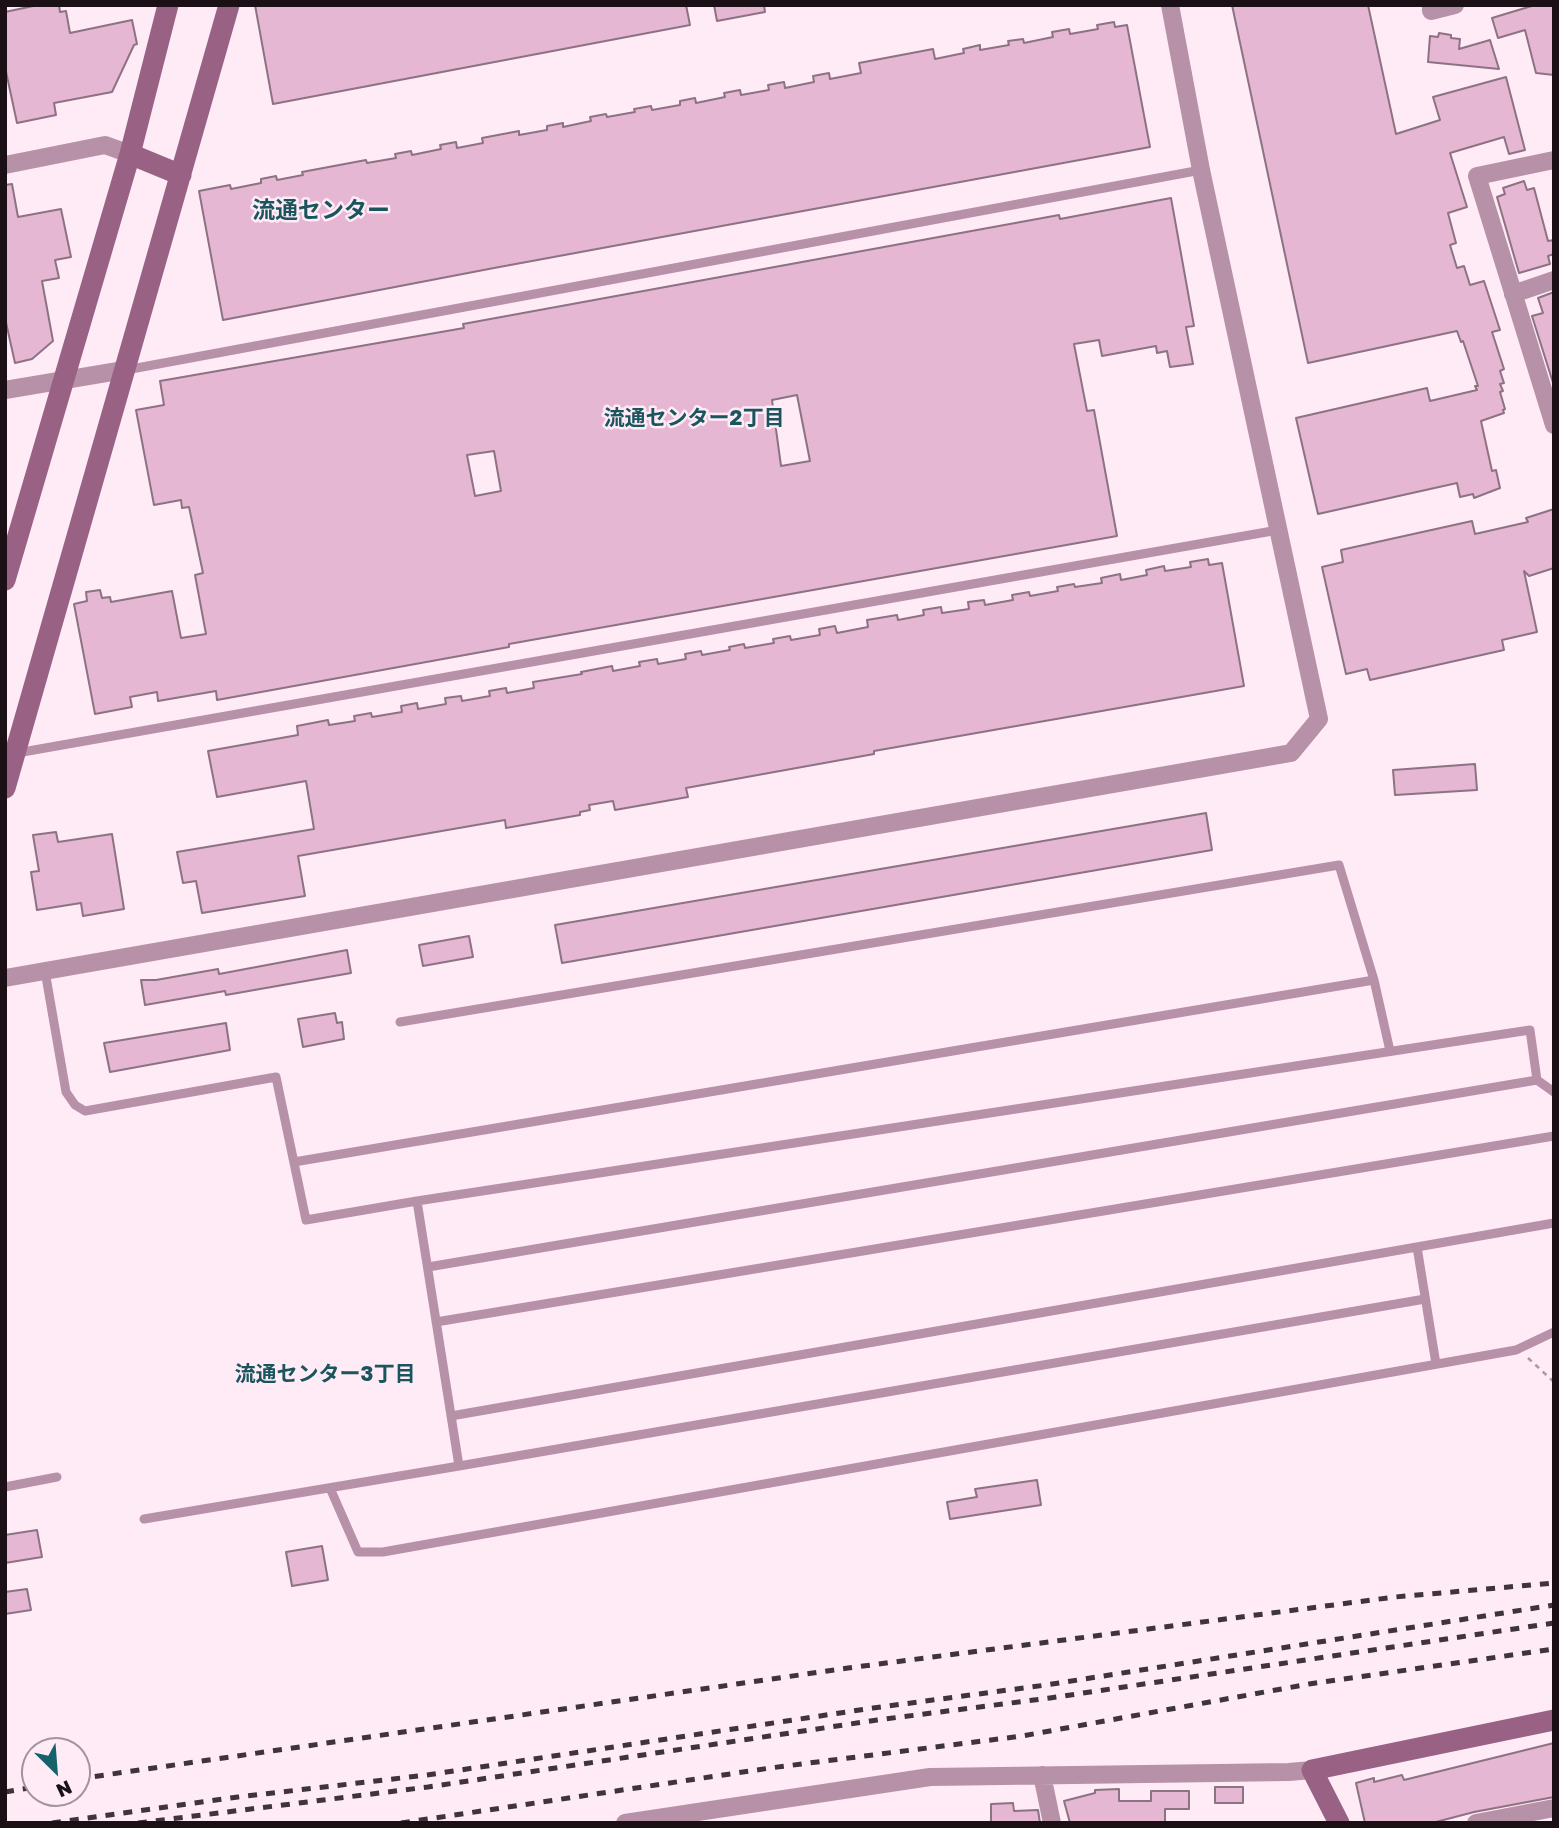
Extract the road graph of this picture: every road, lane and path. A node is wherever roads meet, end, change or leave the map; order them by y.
1 (168, 5) edge
2 (229, 5) edge
3 (1170, 5) edge
4 (1431, 5) edge
5 (1455, 5) edge
6 (130, 154) junction
7 (1554, 160) edge
8 (5, 165) edge
9 (1201, 170) junction
10 (181, 175) junction
11 (1554, 280) edge
12 (1513, 293) junction
13 (124, 370) junction
14 (64, 379) junction
15 (5, 390) edge
16 (1549, 395) edge
17 (1554, 425) edge
18 (1278, 530) junction
19 (5, 580) edge
20 (11, 755) edge
21 (5, 788) edge
22 (44, 971) junction
23 (5, 978) edge
24 (1374, 980) junction
25 (400, 1022) dead end
26 (1391, 1051) junction
27 (1537, 1080) junction
28 (1554, 1092) edge
29 (1554, 1136) edge
30 (294, 1162) junction
31 (417, 1201) junction
32 (1554, 1223) edge
33 (1417, 1247) junction
34 (428, 1267) junction
35 (1425, 1299) junction
36 (436, 1322) junction
37 (1554, 1332) edge
38 (1518, 1348) junction
39 (1436, 1364) junction
40 (1554, 1382) edge
41 (451, 1416) junction
42 (459, 1466) junction
43 (57, 1477) dead end
44 (5, 1486) edge
45 (330, 1488) junction
46 (144, 1519) dead end
47 (1554, 1720) edge
48 (1312, 1770) junction
49 (1042, 1774) junction
50 (1554, 1808) edge
51 (686, 1818) edge
52 (625, 1823) edge
53 (1052, 1823) edge
54 (1339, 1823) edge
55 (1476, 1823) edge

1 - 6 street
2 - 10 street
3 - 9 street
4 - 5 street
6 - 8 street
6 - 10 street
6 - 14 street
7 - 12 street
9 - 13 lane
9 - 18 street
10 - 13 street
11 - 12 street
12 - 16 street
13 - 14 street
13 - 20 street
14 - 15 street
14 - 19 street
16 - 17 street
18 - 20 lane
18 - 22 street
20 - 21 street
22 - 23 street
22 - 30 lane
24 - 25 lane
24 - 26 lane
24 - 30 lane
26 - 27 lane
26 - 31 lane
27 - 28 lane
27 - 34 lane
29 - 36 lane
30 - 31 lane
31 - 34 lane
32 - 33 lane
33 - 35 lane
33 - 41 lane
34 - 36 lane
35 - 39 lane
35 - 42 lane
36 - 41 lane
37 - 38 lane
38 - 39 lane
38 - 40 path
39 - 45 lane
41 - 42 lane
42 - 45 lane
43 - 44 lane
45 - 46 lane
47 - 48 street
48 - 49 street
48 - 54 street
49 - 51 street
49 - 53 street
50 - 55 street
51 - 52 street

